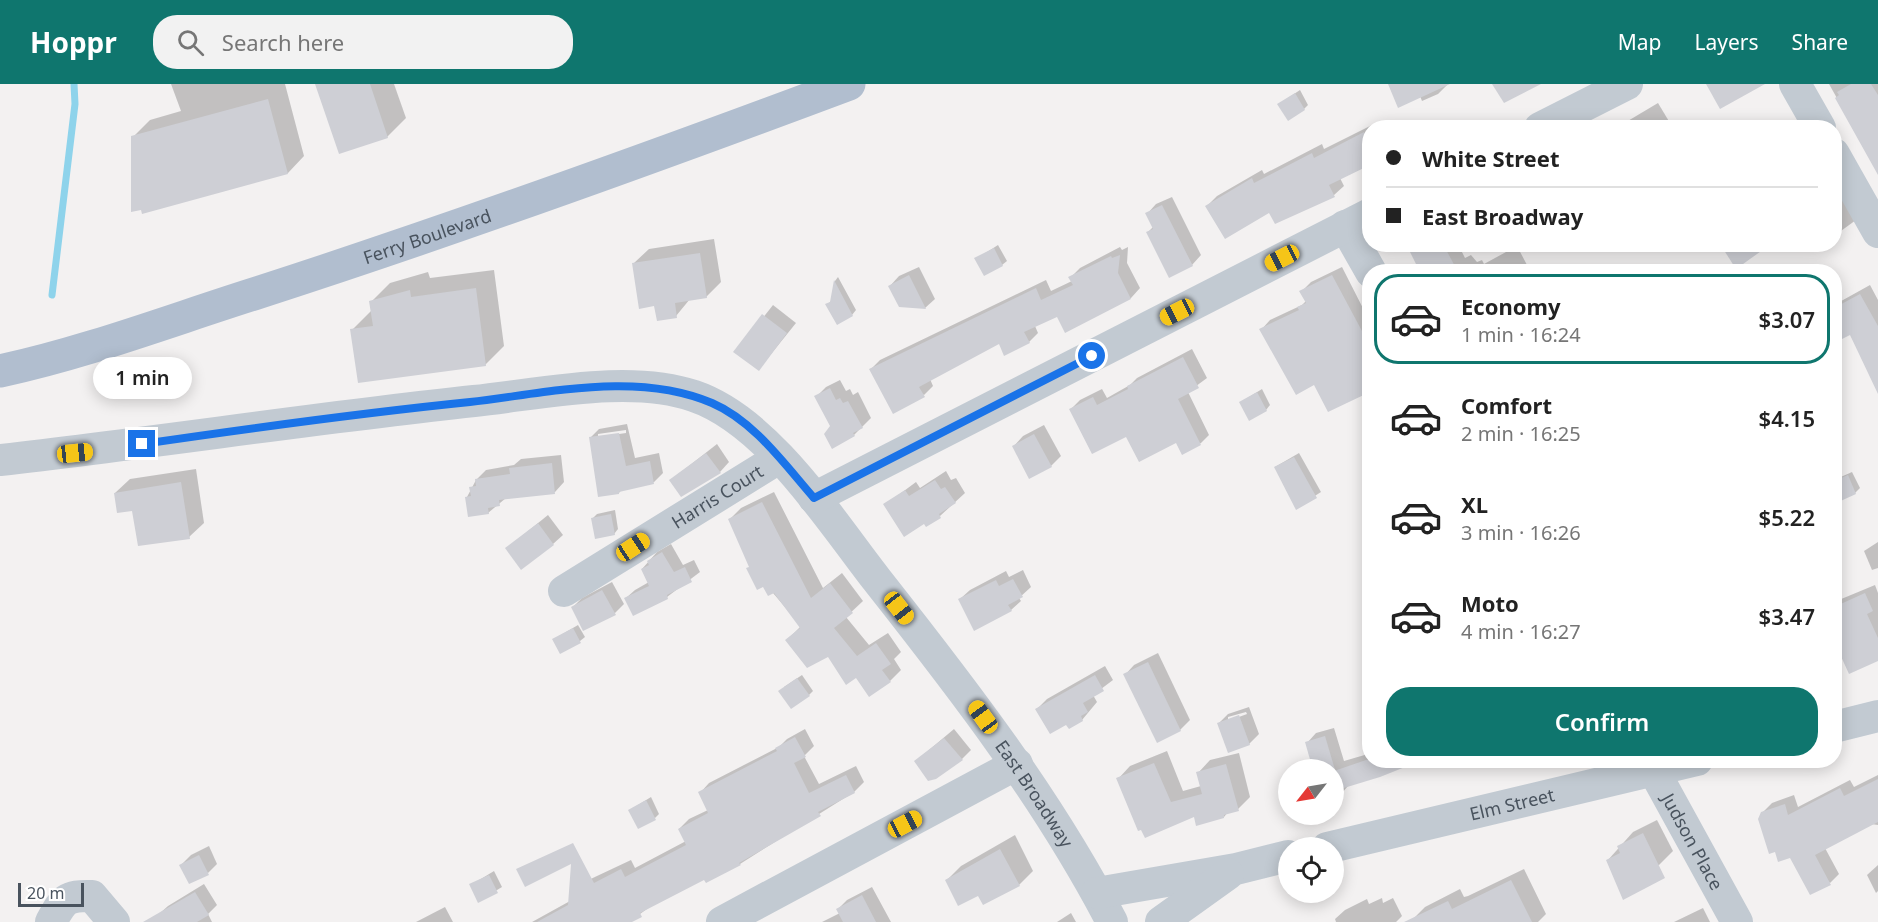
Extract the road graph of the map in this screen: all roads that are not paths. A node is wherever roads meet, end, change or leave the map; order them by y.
1 (849, 84) edge
2 (1627, 84) edge
3 (1795, 84) edge
4 (1556, 120) edge
5 (1815, 120) edge
6 (1842, 168) edge
7 (1357, 220) edge
8 (1878, 232) edge
9 (1362, 239) edge
10 (0, 371) edge
11 (779, 458) junction
12 (0, 460) edge
13 (814, 498) junction
14 (564, 591) dead end
15 (1878, 716) edge
16 (1842, 725) edge
17 (1017, 764) junction
18 (1643, 768) edge
19 (1652, 768) edge
20 (1344, 844) edge
21 (1278, 858) edge
22 (1236, 869) junction
23 (1097, 893) junction
24 (51, 922) edge
25 (114, 922) edge
26 (722, 922) edge
27 (1112, 922) edge
28 (1161, 922) edge
29 (1737, 922) edge

1 - 10 main road, Ferry Boulevard
2 - 4 street
3 - 5 street
6 - 8 street
7 - 9 street
7 - 13 street
11 - 12 street, East Broadway
11 - 13 street, East Broadway
11 - 14 street, Harris Court
13 - 17 street, East Broadway
15 - 16 street
17 - 23 street, East Broadway
17 - 26 street
18 - 20 street, Elm Street
19 - 29 street, Judson Place
21 - 22 street
22 - 23 street
22 - 28 street
23 - 27 street, East Broadway
24 - 25 street

